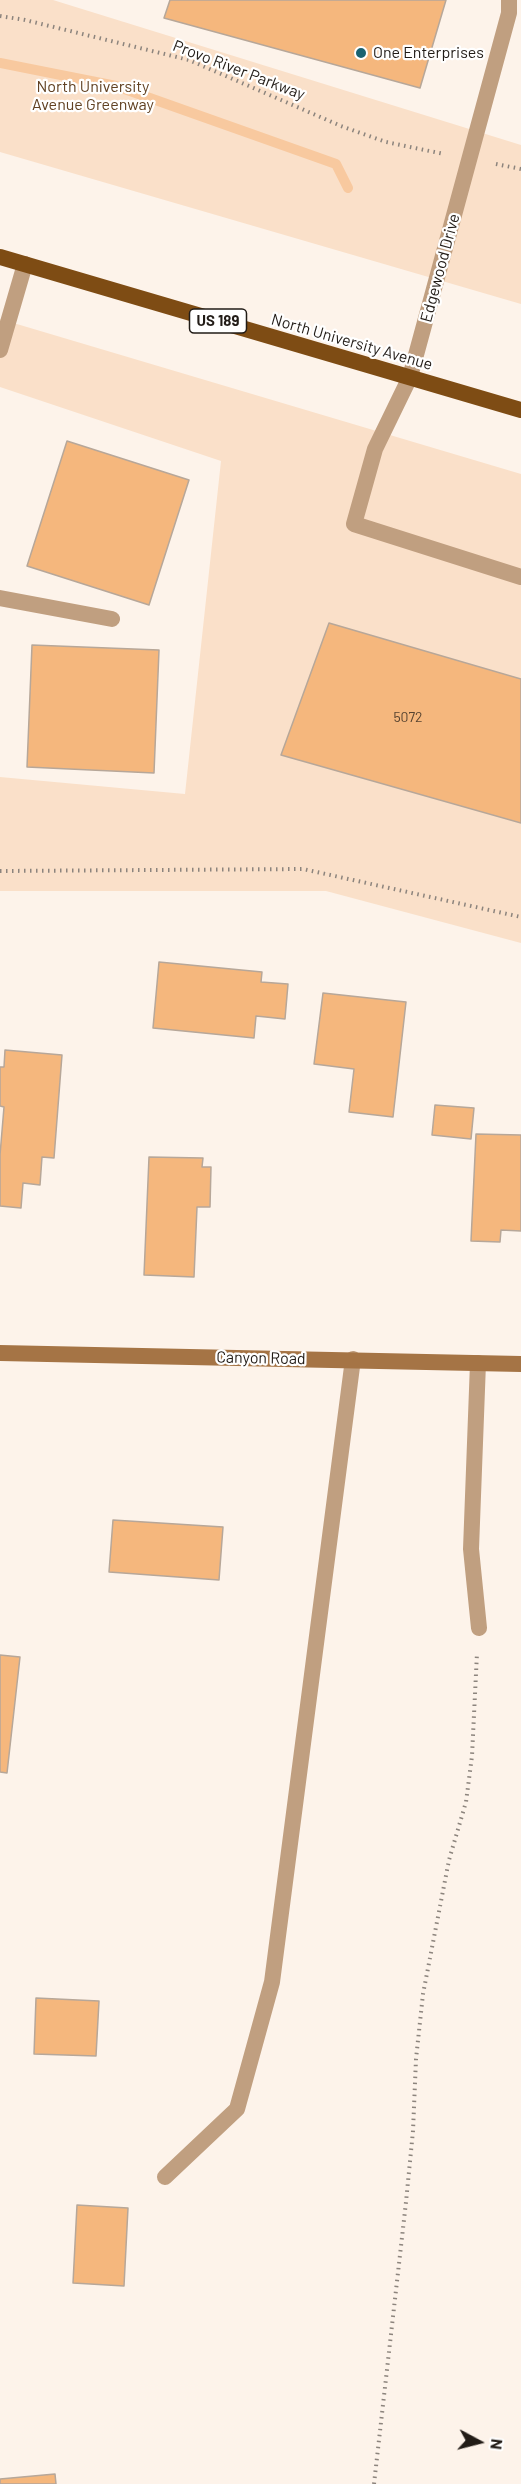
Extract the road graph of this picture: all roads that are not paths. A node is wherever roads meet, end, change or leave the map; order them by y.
1 (511, 4) edge
2 (0, 257) edge
3 (26, 264) junction
4 (0, 350) edge
5 (410, 377) junction
6 (521, 410) edge
7 (521, 578) edge
8 (0, 598) edge
9 (112, 619) dead end
10 (0, 1353) edge
11 (353, 1359) junction
12 (478, 1363) junction
13 (521, 1364) edge
14 (479, 1628) road end
15 (165, 2177) dead end

1 - 5 street, Edgewood Drive
2 - 3 highway, North University Avenue / US 189
3 - 4 street
3 - 5 highway, North University Avenue / US 189
5 - 6 highway, North University Avenue / US 189
5 - 7 street, Edgewood Drive
8 - 9 street
10 - 11 main road, Canyon Road
11 - 12 main road, Canyon Road
11 - 15 street
12 - 13 main road, Canyon Road
12 - 14 street

